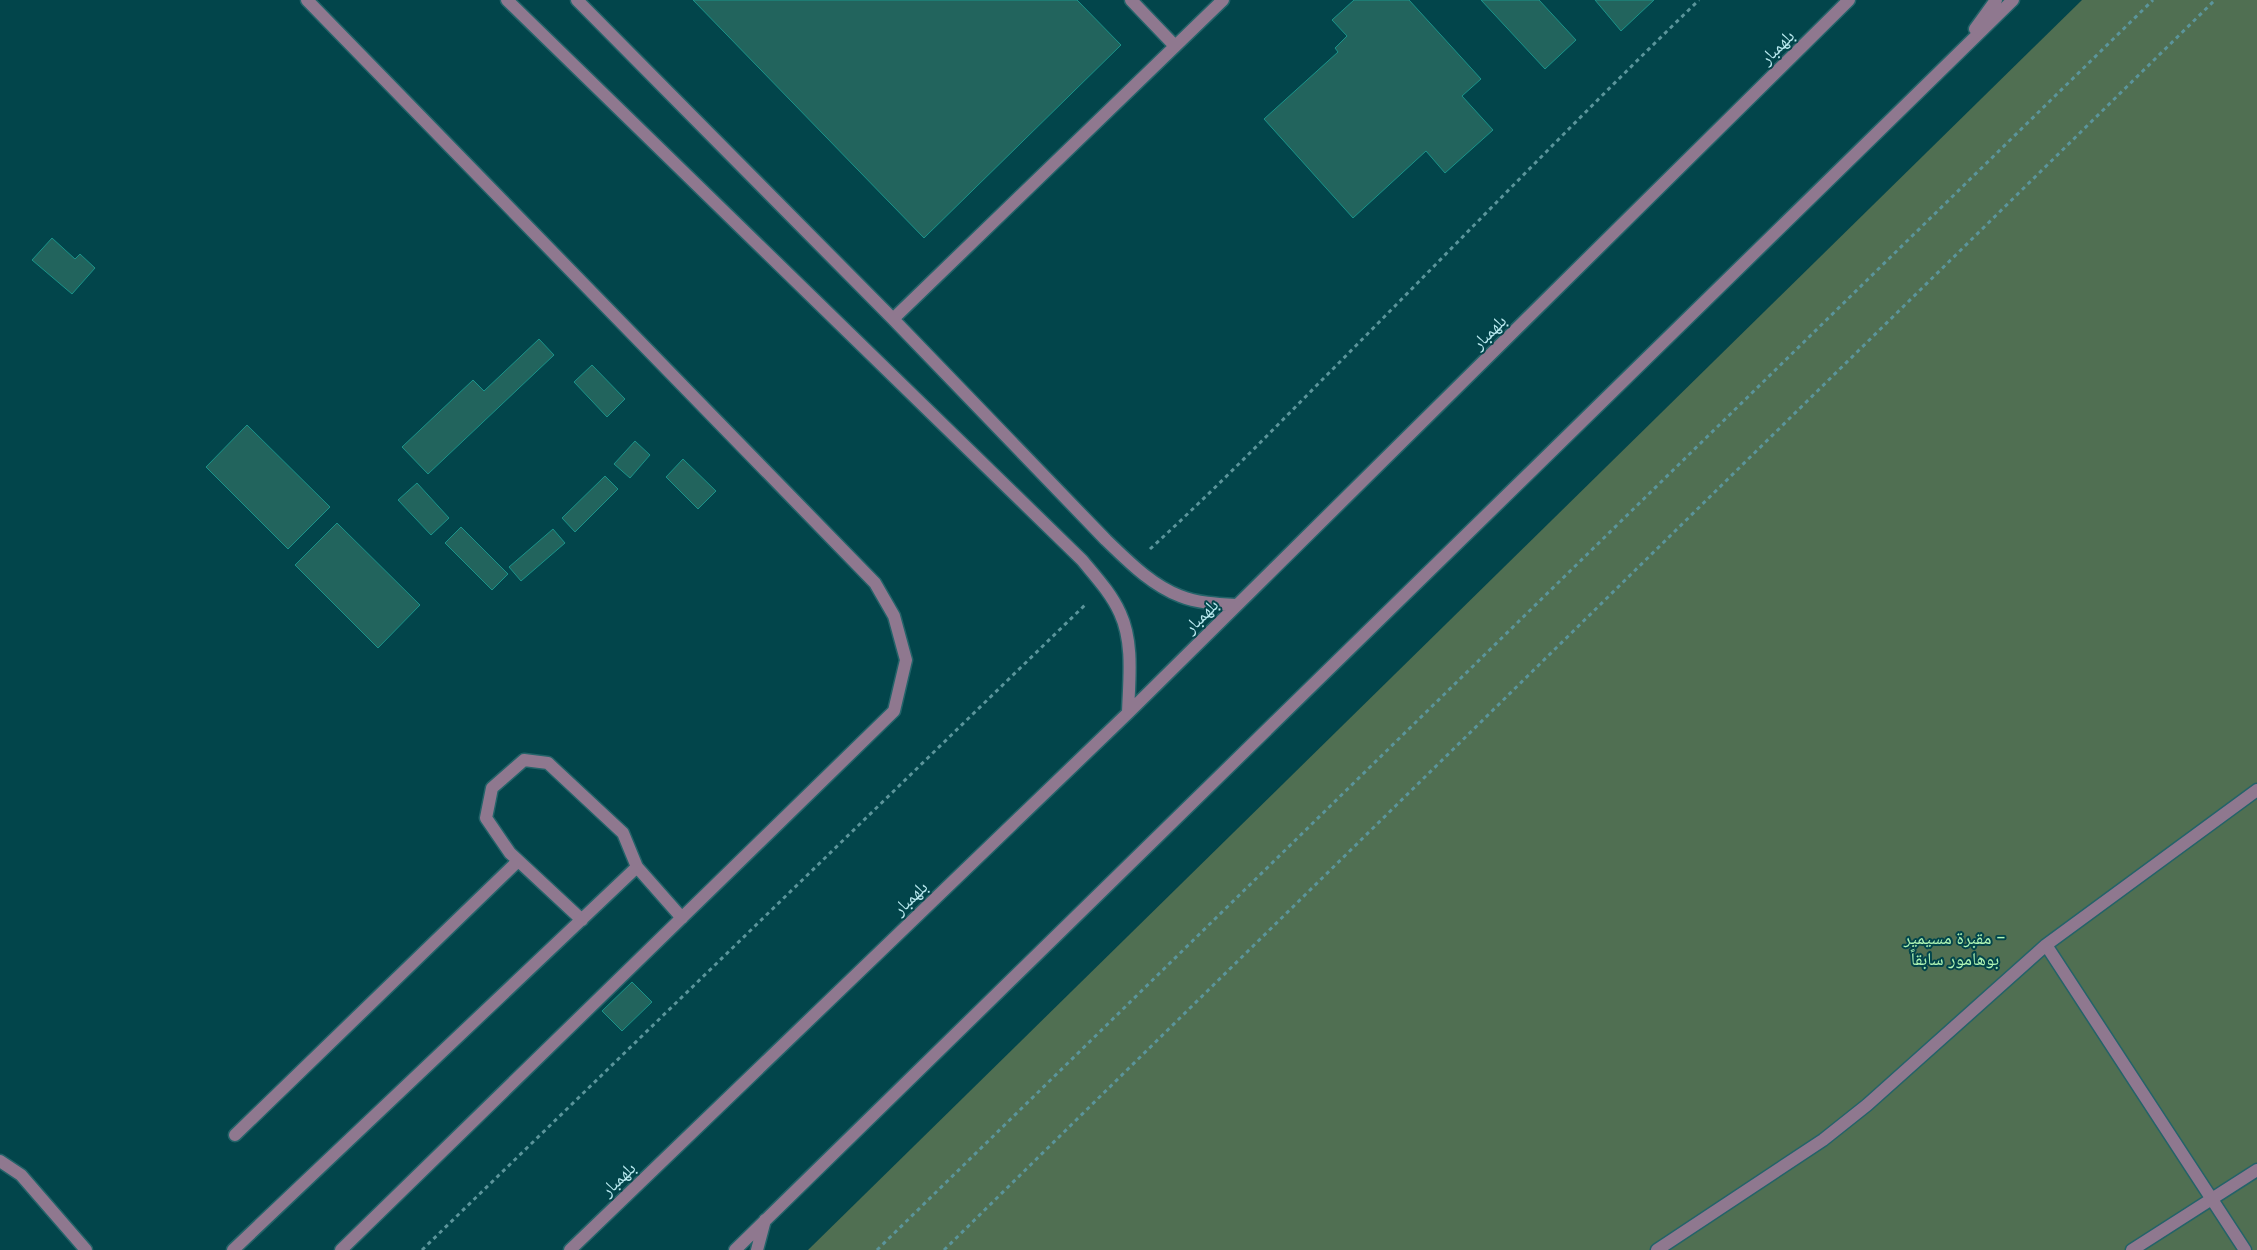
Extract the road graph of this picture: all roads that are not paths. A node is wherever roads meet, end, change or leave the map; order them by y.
1 (307, 0) edge
2 (507, 0) edge
3 (576, 0) edge
4 (1131, 0) edge
5 (1223, 0) edge
6 (1849, 0) edge
7 (1996, 0) edge
8 (2013, 0) edge
9 (1175, 46) junction
10 (1953, 59) junction
11 (893, 319) junction
12 (1237, 606) junction
13 (1128, 713) junction
14 (2257, 790) edge
15 (518, 861) junction
16 (637, 868) junction
17 (682, 918) junction
18 (582, 920) junction
19 (2046, 945) junction
20 (235, 1136) dead end
21 (0, 1162) edge
22 (2257, 1170) edge
23 (2212, 1198) junction
24 (765, 1220) junction
25 (86, 1250) edge
26 (233, 1250) edge
27 (341, 1250) edge
28 (570, 1250) edge
29 (734, 1250) edge
30 (757, 1250) edge
31 (1657, 1250) edge
32 (2132, 1250) edge
33 (2244, 1250) edge

1 - 17 street
2 - 13 street
3 - 11 street
4 - 9 street
5 - 9 street
6 - 12 street, بلهمبار
7 - 10 street
8 - 10 street
9 - 11 street
10 - 24 street
11 - 12 street
12 - 13 street, بلهمبار
13 - 28 street, بلهمبار
14 - 19 street
15 - 16 street
15 - 18 street
15 - 20 street
16 - 17 street
16 - 18 street
17 - 27 street
18 - 26 street
19 - 23 street
19 - 31 street
21 - 25 street
22 - 23 street
23 - 32 street
23 - 33 street
24 - 29 street
24 - 30 street

